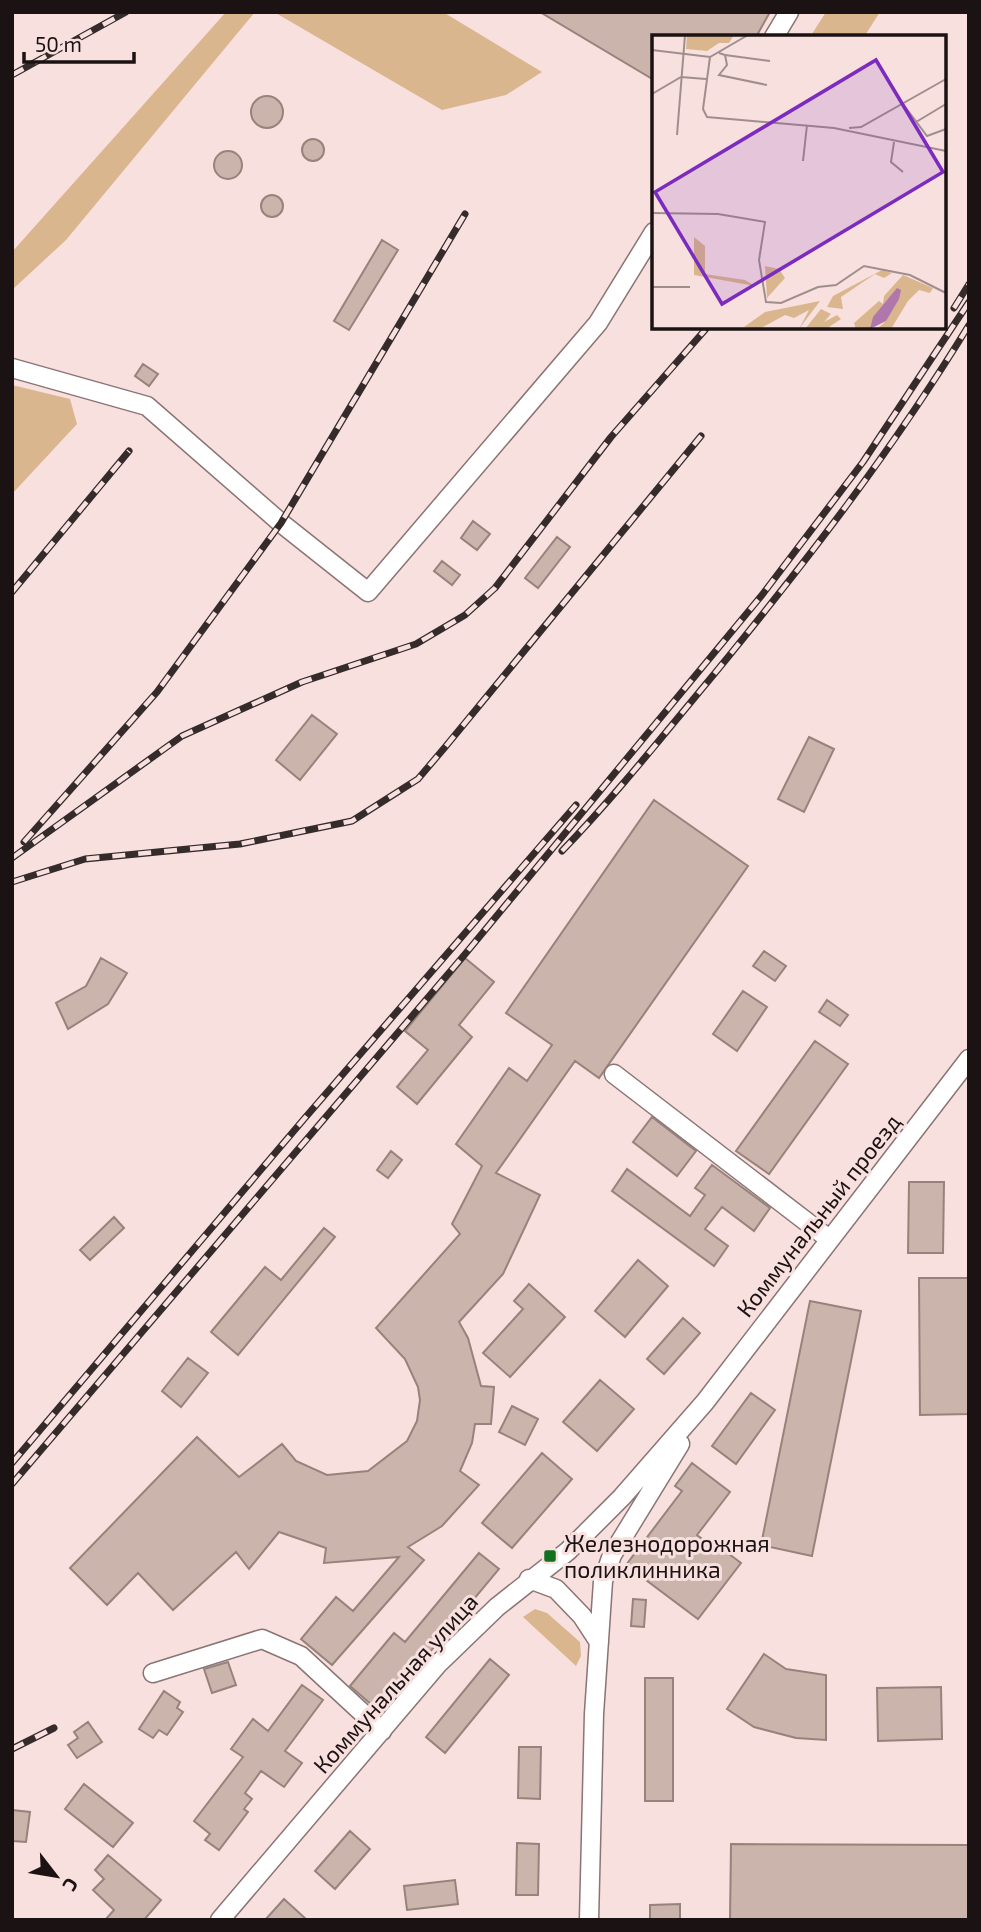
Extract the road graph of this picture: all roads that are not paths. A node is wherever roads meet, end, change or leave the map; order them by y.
1 (789, 12) edge
2 (775, 35) edge
3 (652, 235) edge
4 (12, 368) edge
5 (969, 1059) edge
6 (614, 1074) dead end
7 (829, 1239) junction
8 (705, 1402) junction
9 (529, 1579) junction
10 (599, 1642) junction
11 (153, 1673) dead end
12 (382, 1731) junction
13 (220, 1920) edge
14 (589, 1920) edge

1 - 2 street
3 - 4 street
5 - 7 street, Коммунальный проезд
6 - 7 street
7 - 8 street, Коммунальный проезд
8 - 9 street, Коммунальная улица
8 - 10 street
9 - 10 street
9 - 12 street, Коммунальная улица
10 - 14 street
11 - 12 street
12 - 13 street, Коммунальная улица

